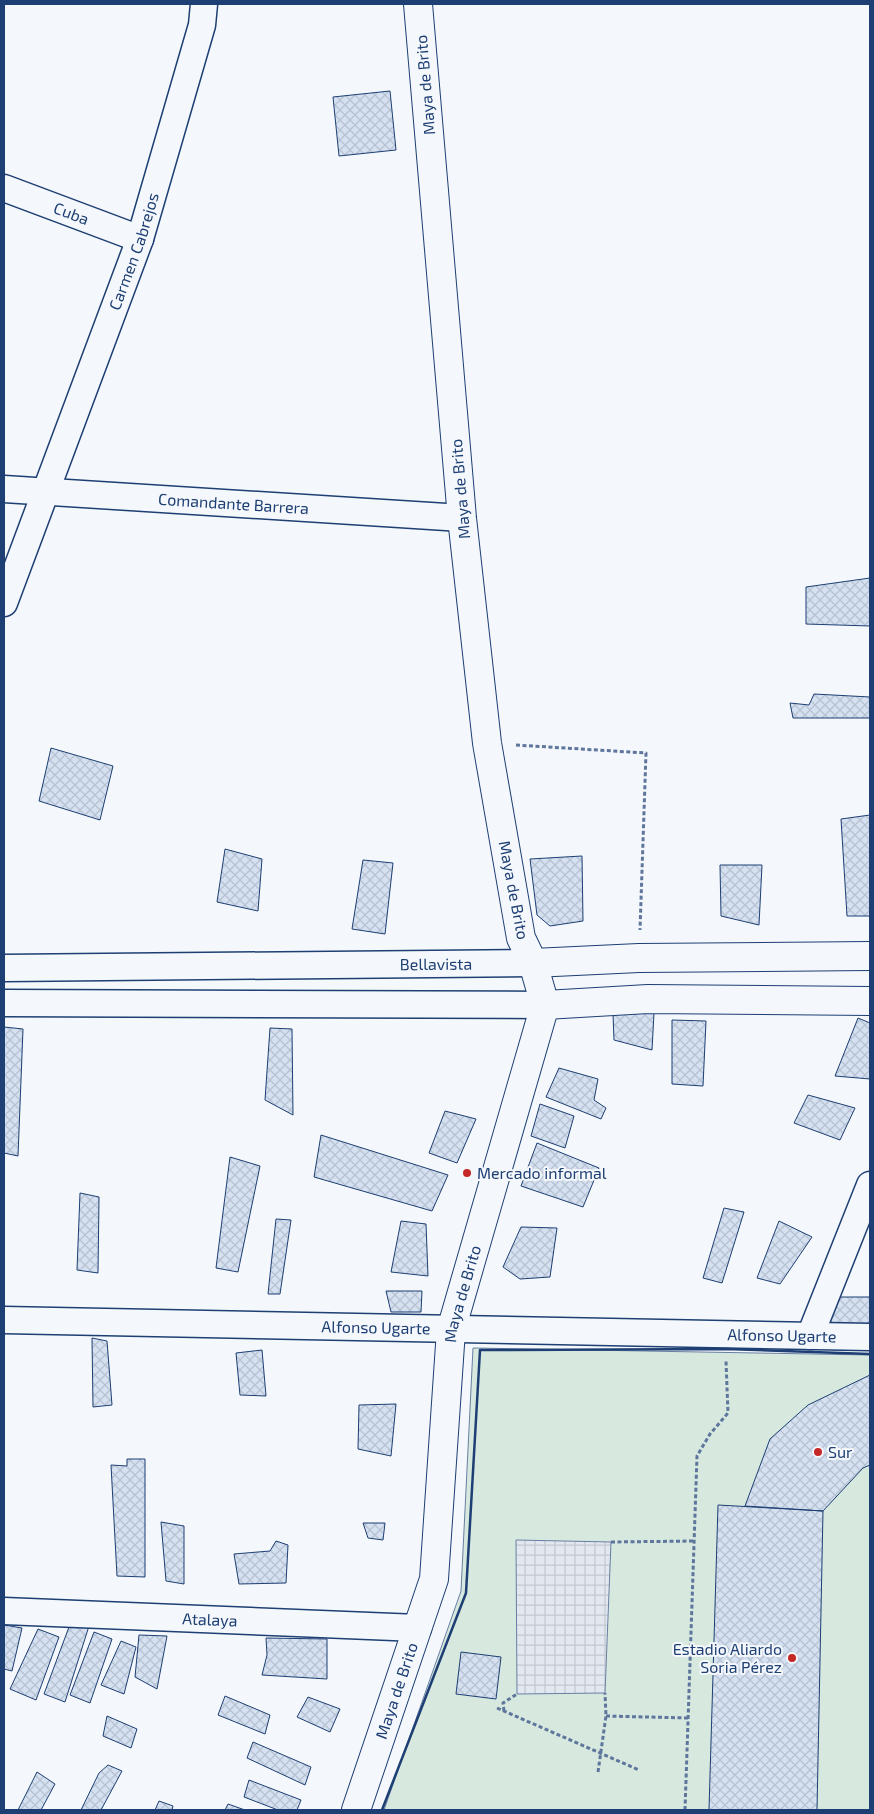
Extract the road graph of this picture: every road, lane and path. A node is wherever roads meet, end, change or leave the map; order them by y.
1 (204, 4) edge
2 (418, 4) edge
3 (4, 188) edge
4 (140, 239) junction
5 (4, 490) edge
6 (45, 493) junction
7 (462, 518) junction
8 (4, 603) edge
9 (487, 744) junction
10 (870, 956) edge
11 (639, 958) junction
12 (533, 964) junction
13 (4, 968) edge
14 (870, 1001) edge
15 (4, 1003) edge
16 (546, 1005) junction
17 (870, 1185) edge
18 (4, 1320) edge
19 (451, 1330) junction
20 (810, 1336) junction
21 (870, 1337) edge
22 (726, 1358) dead end
23 (694, 1541) junction
24 (611, 1542) dead end
25 (4, 1610) edge
26 (418, 1628) junction
27 (605, 1693) dead end
28 (517, 1694) dead end
29 (497, 1708) dead end
30 (504, 1711) junction
31 (606, 1716) junction
32 (688, 1718) junction
33 (602, 1753) junction
34 (639, 1770) dead end
35 (598, 1772) dead end
36 (356, 1810) edge
37 (685, 1810) edge

1 - 4 street, Carmen Cabrejos
2 - 7 street, Maya de Brito
3 - 4 street, Cuba
4 - 6 street, Carmen Cabrejos
5 - 6 street, Comandante Barrera
6 - 7 street, Comandante Barrera
6 - 8 street, Carmen Cabrejos
7 - 9 street, Maya de Brito
9 - 11 path
9 - 12 street, Maya de Brito
10 - 11 street, Bellavista
11 - 12 street, Bellavista
12 - 13 street, Bellavista
12 - 16 street, Maya de Brito
14 - 16 street
15 - 16 street
16 - 19 street, Maya de Brito
17 - 20 street
18 - 19 street, Alfonso Ugarte
19 - 20 street, Alfonso Ugarte
19 - 26 street, Maya de Brito
20 - 21 street, Alfonso Ugarte
22 - 23 path
23 - 24 path
23 - 32 path
25 - 26 street, Atalaya
26 - 36 street, Maya de Brito
27 - 31 path
28 - 30 path
29 - 30 path
30 - 33 path
31 - 32 path
31 - 33 path
32 - 37 path
33 - 34 path
33 - 35 path

